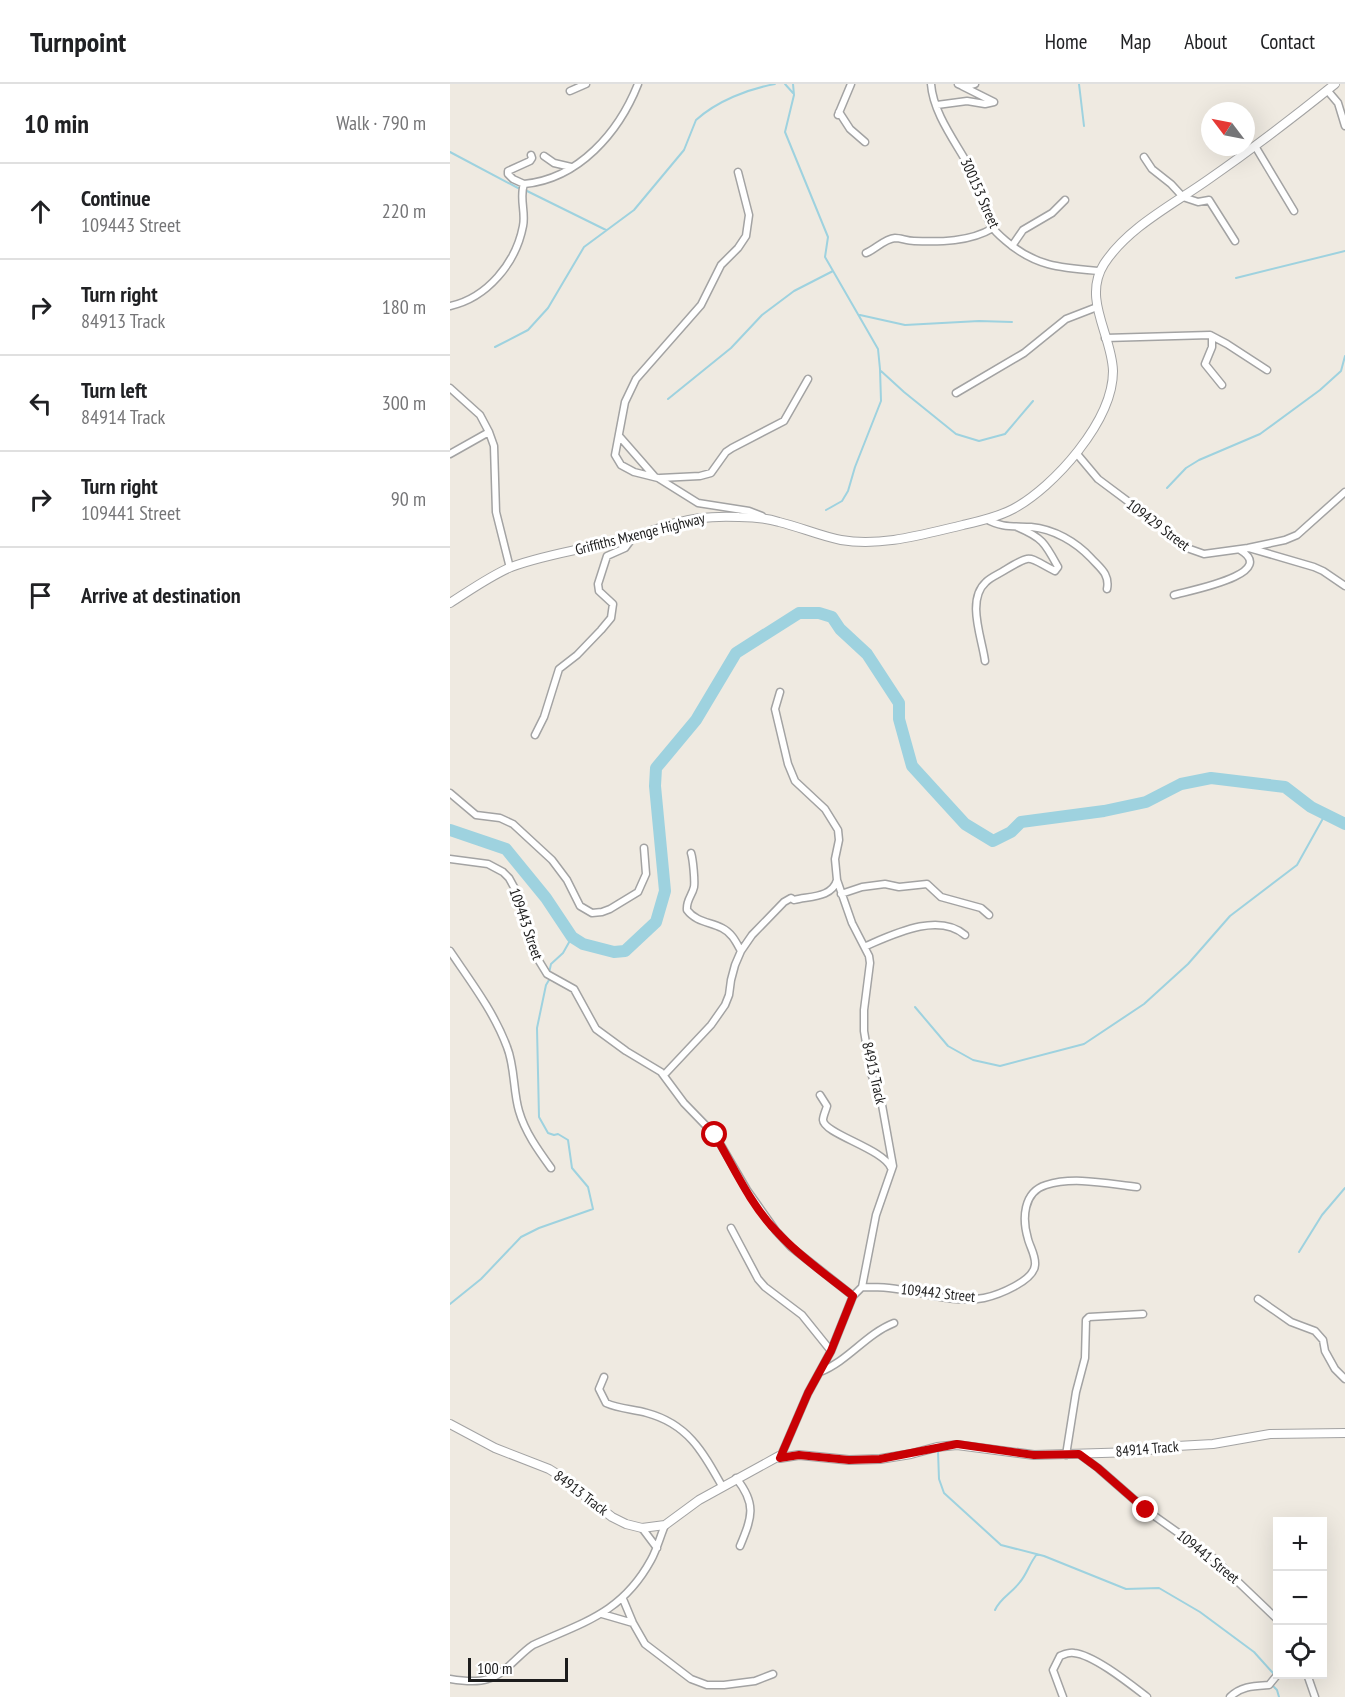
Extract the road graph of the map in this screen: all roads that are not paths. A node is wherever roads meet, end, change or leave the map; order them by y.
1 (586, 84) edge
2 (638, 84) edge
3 (851, 84) edge
4 (975, 84) edge
5 (929, 85) edge
6 (960, 85) edge
7 (1331, 86) edge
8 (570, 91) dead end
9 (937, 105) junction
10 (1345, 126) edge
11 (865, 142) dead end
12 (1255, 146) joint
13 (531, 155) dead end
14 (544, 156) dead end
15 (1241, 156) edge
16 (1144, 157) dead end
17 (571, 168) junction
18 (738, 172) dead end
19 (524, 184) junction
20 (1183, 198) junction
21 (1065, 200) dead end
22 (1294, 211) dead end
23 (993, 228) junction
24 (1235, 241) dead end
25 (1012, 246) junction
26 (866, 253) dead end
27 (1100, 271) junction
28 (450, 306) edge
29 (1097, 306) junction
30 (1212, 337) junction
31 (1105, 338) junction
32 (1267, 370) dead end
33 (808, 379) dead end
34 (1222, 385) dead end
35 (450, 388) edge
36 (956, 393) dead end
37 (489, 432) junction
38 (620, 437) junction
39 (450, 454) edge
40 (1077, 454) junction
41 (656, 477) junction
42 (1345, 492) edge
43 (986, 519) junction
44 (771, 520) junction
45 (1017, 527) junction
46 (633, 537) junction
47 (1248, 548) junction
48 (1239, 550) junction
49 (510, 568) junction
50 (1345, 586) edge
51 (1107, 589) dead end
52 (1174, 595) dead end
53 (450, 603) edge
54 (985, 661) dead end
55 (780, 692) dead end
56 (535, 735) dead end
57 (450, 793) edge
58 (644, 848) dead end
59 (691, 853) dead end
60 (450, 859) edge
61 (837, 880) junction
62 (841, 894) junction
63 (989, 915) dead end
64 (965, 935) dead end
65 (866, 946) junction
66 (450, 951) edge
67 (741, 951) junction
68 (664, 1075) junction
69 (820, 1095) dead end
70 (550, 1168) dead end
71 (890, 1178) junction
72 (1137, 1187) dead end
73 (731, 1228) dead end
74 (862, 1287) junction
75 (853, 1296) junction
76 (1258, 1299) dead end
77 (1143, 1314) dead end
78 (894, 1323) dead end
79 (831, 1351) junction
80 (819, 1372) junction
81 (604, 1377) dead end
82 (1345, 1379) edge
83 (450, 1424) edge
84 (1345, 1433) edge
85 (1079, 1454) junction
86 (1066, 1455) junction
87 (776, 1458) junction
88 (736, 1478) junction
89 (722, 1486) junction
90 (665, 1525) junction
91 (642, 1528) junction
92 (740, 1546) dead end
93 (657, 1548) junction
94 (623, 1599) junction
95 (602, 1614) junction
96 (1273, 1615) edge
97 (633, 1623) junction
98 (773, 1674) dead end
99 (450, 1679) edge
100 (1274, 1679) edge
101 (1309, 1679) edge
102 (1063, 1697) edge
103 (1147, 1697) edge
104 (1230, 1697) edge
105 (1314, 1697) edge

1 - 8 street
2 - 17 street
3 - 11 street
4 - 6 street
5 - 9 street, 300153 Street
6 - 9 street
7 - 10 street
7 - 12 street
9 - 23 street, 300153 Street
12 - 22 street
13 - 19 street
14 - 17 street
15 - 20 street
16 - 20 street
17 - 19 street
18 - 38 street
19 - 28 street
20 - 24 street
20 - 27 street
21 - 25 street
23 - 25 street, 300153 Street
23 - 26 street
25 - 27 street, 300153 Street
27 - 29 street, Griffiths Mxenge Highway
29 - 31 street, Griffiths Mxenge Highway
29 - 36 street
30 - 31 street
30 - 32 street
30 - 34 street
31 - 40 street, Griffiths Mxenge Highway
33 - 41 street
35 - 37 street
37 - 39 street
37 - 49 street
38 - 41 street
38 - 41 street
40 - 43 street, Griffiths Mxenge Highway
40 - 48 street, 109429 Street
41 - 44 street
42 - 47 street, 109429 Street
43 - 44 street, Griffiths Mxenge Highway
43 - 45 street
44 - 46 street, Griffiths Mxenge Highway
45 - 51 street
45 - 54 street
46 - 49 street, Griffiths Mxenge Highway
46 - 56 street
47 - 48 street, 109429 Street
47 - 50 street
48 - 52 street
49 - 53 street, Griffiths Mxenge Highway
55 - 61 street, 84913 Track
57 - 58 street
59 - 67 street
60 - 68 street, 109443 Street
61 - 62 street, 84913 Track
61 - 67 street
62 - 63 street
62 - 65 street, 84913 Track
64 - 65 street
65 - 71 street, 84913 Track
66 - 70 street
67 - 68 street
68 - 75 street, 109443 Street
69 - 71 street
71 - 74 street, 84913 Track
72 - 74 street, 109442 Street
73 - 79 street
74 - 75 street
75 - 79 street
76 - 82 street
77 - 86 street
78 - 80 street
79 - 80 street
80 - 87 street
81 - 89 street
83 - 91 street, 84913 Track
84 - 85 street, 84914 Track
85 - 86 street, 84914 Track
85 - 96 street, 109441 Street
86 - 87 street, 84914 Track
87 - 88 street, 84913 Track
88 - 89 street, 84913 Track
88 - 92 street
89 - 90 street, 84913 Track
90 - 91 street, 84913 Track
90 - 93 street
91 - 93 street
93 - 94 street
94 - 95 street
94 - 97 street
95 - 97 street
95 - 99 street
97 - 98 street
100 - 104 street
101 - 105 street
102 - 103 street

